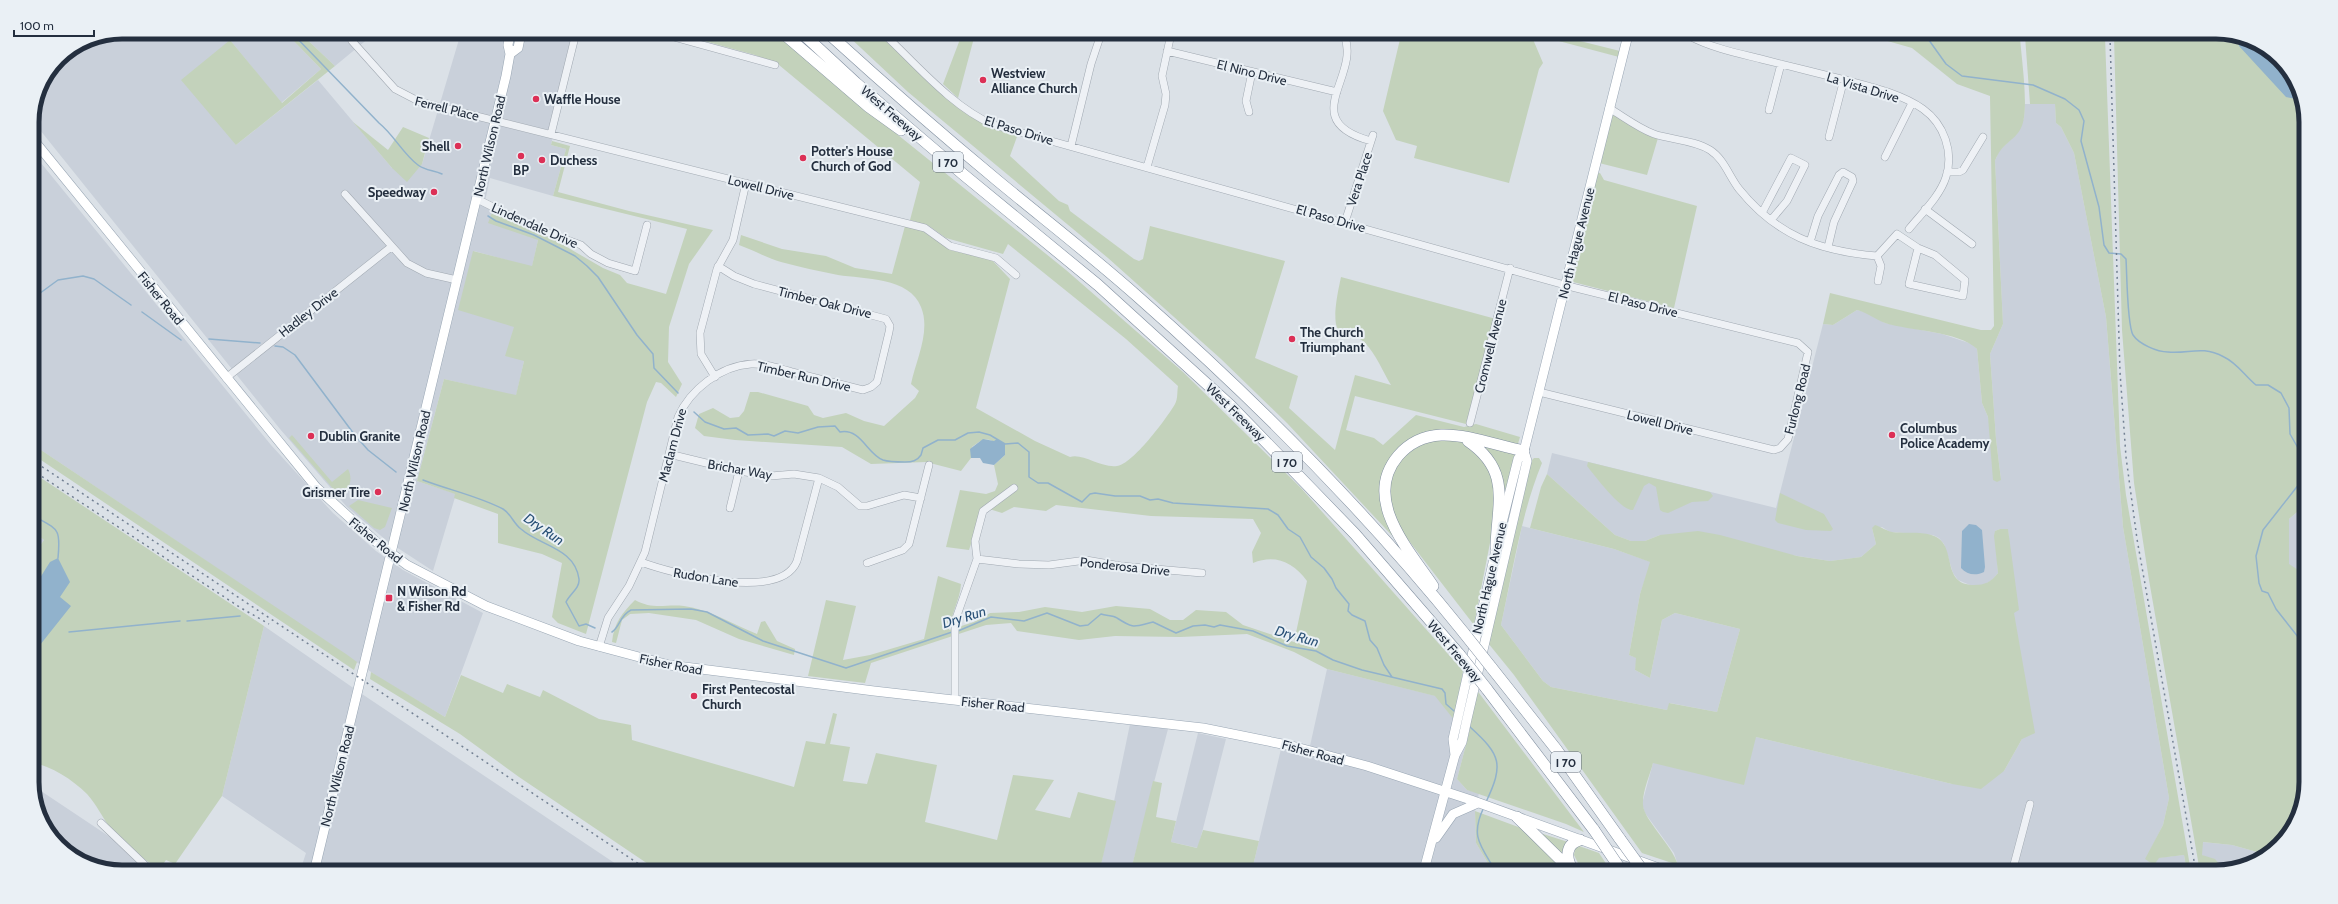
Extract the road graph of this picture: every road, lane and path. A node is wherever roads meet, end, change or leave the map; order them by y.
1 (509, 39) edge
2 (520, 39) edge
3 (575, 39) edge
4 (681, 39) edge
5 (790, 39) edge
6 (808, 39) edge
7 (835, 39) edge
8 (889, 39) edge
9 (1099, 39) edge
10 (1170, 39) edge
11 (1345, 39) edge
12 (1627, 39) edge
13 (1697, 39) edge
14 (352, 41) dead end
15 (1167, 51) junction
16 (510, 54) junction
17 (1781, 64) junction
18 (774, 65) dead end
19 (1252, 72) junction
20 (1844, 80) junction
21 (1337, 92) junction
22 (1912, 103) junction
23 (1609, 108) junction
24 (1769, 110) dead end
25 (1248, 112) dead end
26 (495, 120) junction
27 (551, 134) junction
28 (1983, 136) dead end
29 (1829, 137) dead end
30 (1071, 146) junction
31 (39, 147) edge
32 (1885, 157) dead end
33 (1147, 167) junction
34 (1948, 172) junction
35 (964, 175) junction
36 (746, 183) junction
37 (345, 194) dead end
38 (477, 199) junction
39 (1925, 209) junction
40 (1762, 213) junction
41 (1771, 220) junction
42 (1345, 222) junction
43 (647, 226) dead end
44 (1909, 229) dead end
45 (1810, 242) junction
46 (1972, 244) dead end
47 (391, 247) junction
48 (1828, 247) junction
49 (1918, 248) junction
50 (1876, 256) junction
51 (718, 266) junction
52 (1510, 268) junction
53 (1016, 275) dead end
54 (457, 280) junction
55 (1878, 281) dead end
56 (1565, 284) junction
57 (1806, 348) joint
58 (714, 377) junction
59 (226, 378) junction
60 (871, 387) joint
61 (1539, 392) junction
62 (1470, 423) dead end
63 (1459, 437) junction
64 (1780, 448) joint
65 (1524, 452) junction
66 (669, 454) junction
67 (929, 465) dead end
68 (739, 471) junction
69 (819, 478) junction
70 (1014, 488) dead end
71 (921, 498) junction
72 (730, 508) dead end
73 (1496, 548) junction
74 (392, 554) junction
75 (977, 558) junction
76 (641, 562) junction
77 (867, 563) dead end
78 (1202, 574) dead end
79 (1449, 614) junction
80 (599, 647) junction
81 (955, 700) junction
82 (1454, 755) junction
83 (1446, 792) junction
84 (1478, 803) junction
85 (2030, 804) dead end
86 (1517, 817) junction
87 (101, 823) dead end
88 (1580, 840) junction
89 (1431, 846) junction
90 (145, 865) edge
91 (316, 865) edge
92 (1425, 865) edge
93 (1568, 865) edge
94 (1570, 865) edge
95 (1617, 865) edge
96 (1638, 865) edge
97 (1649, 865) edge
98 (2014, 865) edge

1 - 16 main road, North Wilson Road
2 - 16 main road, North Wilson Road
3 - 27 street
4 - 18 street
5 - 35 highway
6 - 35 highway, West Freeway / I 70
7 - 79 highway, West Freeway / I 70
8 - 30 street, El Paso Drive
9 - 30 street
10 - 15 street
11 - 21 street
12 - 23 main road, North Hague Avenue
13 - 17 street, La Vista Drive
14 - 26 street, Ferrell Place
15 - 19 street, El Nino Drive
15 - 33 street
16 - 26 main road, North Wilson Road
17 - 20 street, La Vista Drive
17 - 24 street
19 - 21 street, El Nino Drive
19 - 25 street
20 - 22 street, La Vista Drive
20 - 29 street
21 - 42 street, Vera Place
22 - 32 street
22 - 34 street, La Vista Drive
23 - 40 street
23 - 56 main road, North Hague Avenue
26 - 27 street, Lowell Drive
26 - 38 main road, North Wilson Road
27 - 36 street, Lowell Drive
28 - 34 street
30 - 33 street, El Paso Drive
31 - 59 main road, Fisher Road
33 - 42 street, El Paso Drive
34 - 39 street, La Vista Drive
35 - 95 highway, West Freeway / I 70, bridge
36 - 51 street
36 - 53 street, Lowell Drive
37 - 47 street
38 - 43 street, Lindendale Drive
38 - 54 main road, North Wilson Road
39 - 44 street, La Vista Drive
39 - 46 street
40 - 41 street
40 - 41 street
41 - 45 street
42 - 52 street, El Paso Drive
45 - 48 street
45 - 48 street
47 - 54 street
47 - 59 street, Hadley Drive
48 - 50 street
49 - 49 street
49 - 50 street
50 - 55 street
51 - 58 street
51 - 60 street, Timber Oak Drive
52 - 56 street, El Paso Drive
52 - 62 street, Cromwell Avenue
54 - 74 main road, North Wilson Road
56 - 57 street, El Paso Drive
56 - 61 main road, North Hague Avenue
57 - 64 street, Furlong Road
58 - 60 street, Timber Run Drive
58 - 66 street, Maclam Drive
59 - 74 main road, Fisher Road
61 - 64 street, Lowell Drive
61 - 65 main road, North Hague Avenue
63 - 65 highway
63 - 73 highway
63 - 79 highway
65 - 73 main road, North Hague Avenue
65 - 82 main road, North Hague Avenue
66 - 68 street, Brichar Way
66 - 76 street, Maclam Drive
67 - 71 street
68 - 69 street, Brichar Way
68 - 72 street
69 - 71 street, Brichar Way
69 - 76 street, Rudon Lane
70 - 75 street
71 - 77 street
73 - 82 main road, North Hague Avenue
74 - 80 main road, Fisher Road
74 - 91 main road, North Wilson Road
75 - 78 street, Ponderosa Drive
75 - 81 street
76 - 80 street, Maclam Drive
79 - 96 highway, West Freeway / I 70, bridge
80 - 81 main road, Fisher Road
81 - 83 main road, Fisher Road
82 - 83 main road, North Hague Avenue
83 - 84 main road, Fisher Road
83 - 89 main road, North Hague Avenue
84 - 86 main road, Fisher Road
84 - 89 main road
85 - 98 street
86 - 88 main road, Fisher Road
86 - 93 highway
87 - 90 street
88 - 94 highway
88 - 97 main road, Fisher Road
89 - 92 main road, North Hague Avenue

